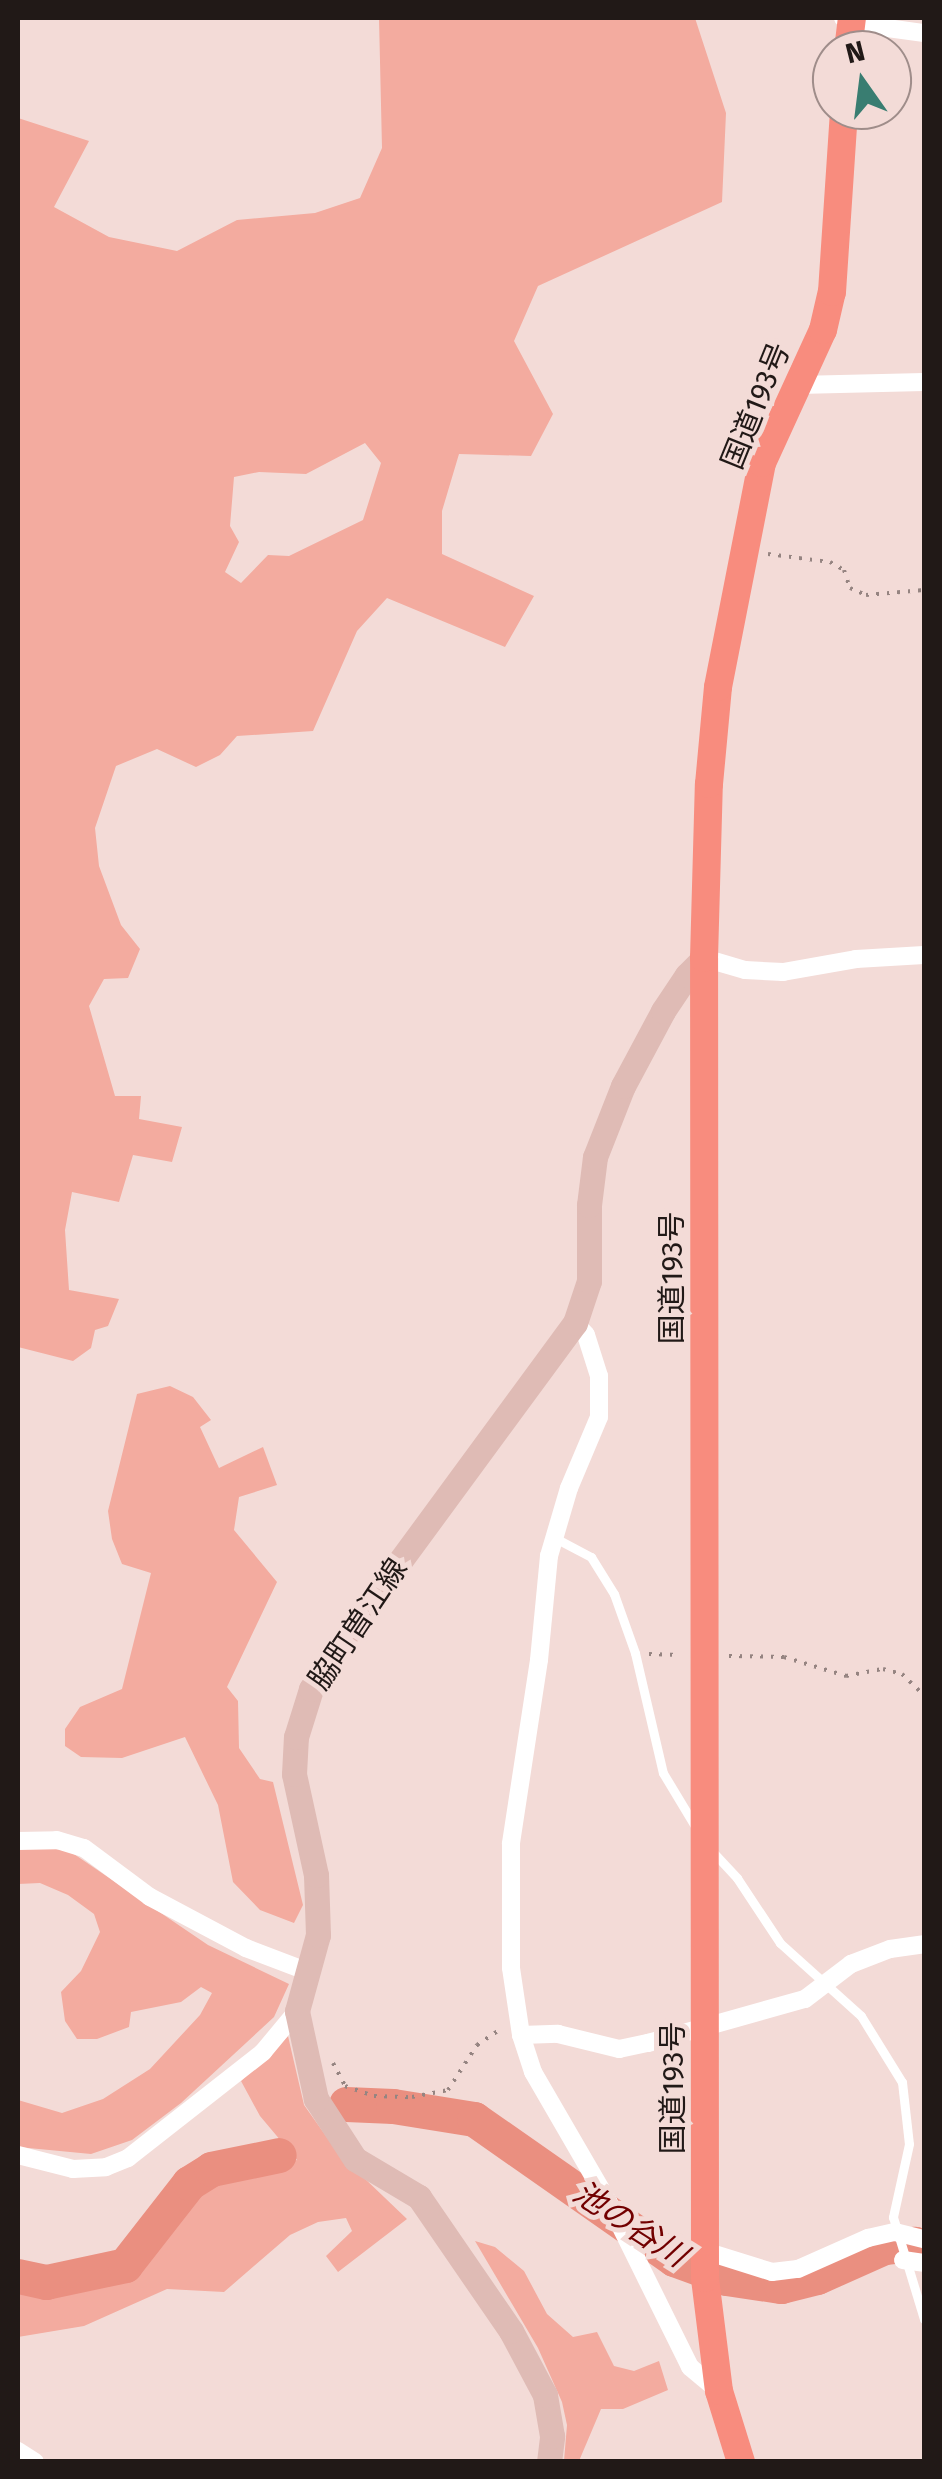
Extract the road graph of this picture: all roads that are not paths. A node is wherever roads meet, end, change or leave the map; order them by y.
1 (848, 27) edge
2 (924, 33) edge
3 (843, 130) edge
4 (924, 382) edge
5 (798, 385) junction
6 (924, 955) edge
7 (704, 958) junction
8 (575, 1323) junction
9 (555, 1538) junction
10 (18, 1841) edge
11 (705, 1844) junction
12 (924, 1944) edge
13 (309, 1972) junction
14 (830, 1984) junction
15 (297, 2011) junction
16 (520, 2026) junction
17 (706, 2028) junction
18 (18, 2155) edge
19 (896, 2236) junction
20 (924, 2240) edge
21 (902, 2257) junction
22 (705, 2263) junction
23 (924, 2263) edge
24 (924, 2319) edge
25 (719, 2391) junction
26 (18, 2451) edge
27 (35, 2462) edge
28 (548, 2462) edge
29 (741, 2462) edge

1 - 2 street
3 - 5 highway, 国道193号
4 - 5 street
5 - 7 highway, 国道193号
6 - 7 street
7 - 8 main road, 脇町曽江線
7 - 11 highway, 国道193号
8 - 9 street
8 - 13 main road, 脇町曽江線
9 - 11 lane
9 - 16 street
10 - 13 street
11 - 14 lane
11 - 17 highway, 国道193号
12 - 14 street
13 - 15 main road, 脇町曽江線
14 - 17 street
14 - 19 lane
15 - 18 street
15 - 28 main road, 脇町曽江線
16 - 17 street
16 - 25 street
17 - 22 highway, 国道193号
19 - 20 street
19 - 21 lane
19 - 22 street
21 - 23 street
21 - 24 lane
22 - 25 highway, 国道193号
25 - 29 highway, 国道193号
26 - 27 street

